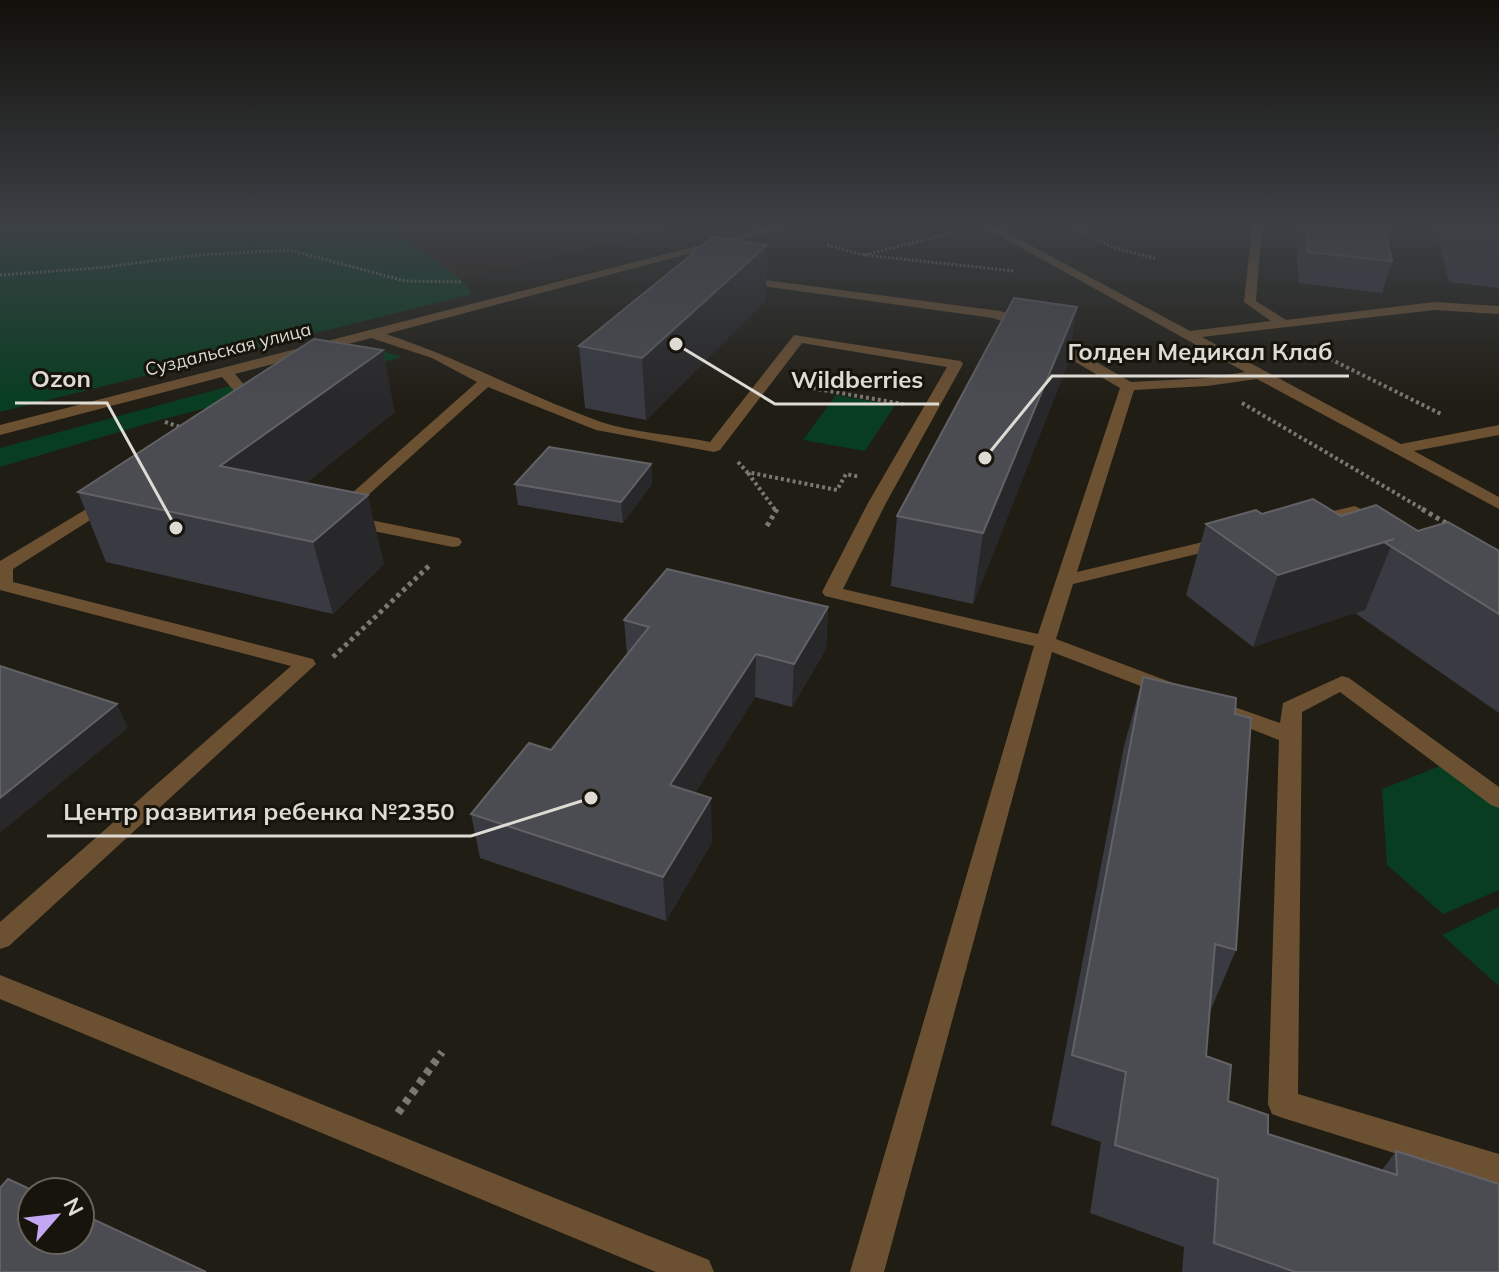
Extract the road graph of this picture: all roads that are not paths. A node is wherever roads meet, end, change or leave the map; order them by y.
1 (563, 284) edge
2 (779, 284) edge
3 (1095, 284) edge
4 (1252, 284) edge
5 (1499, 310) edge
6 (1282, 323) junction
7 (372, 334) junction
8 (1189, 335) junction
9 (225, 371) junction
10 (1259, 374) junction
11 (486, 381) junction
12 (1128, 386) junction
13 (0, 430) edge
14 (1499, 430) edge
15 (1477, 432) junction
16 (209, 436) edge
17 (1499, 440) edge
18 (1400, 449) junction
19 (119, 493) edge
20 (1499, 504) edge
21 (1294, 525) edge
22 (1394, 535) edge
23 (1249, 536) edge
24 (453, 542) dead end
25 (1066, 580) junction
26 (1045, 642) junction
27 (1291, 736) junction
28 (1499, 799) edge
29 (0, 938) edge
30 (0, 987) edge
31 (1499, 1170) edge
32 (697, 1272) edge
33 (867, 1272) edge

1 - 7 street, Суздальская улица
2 - 12 street
3 - 8 street
4 - 6 street
5 - 6 street
6 - 8 street
7 - 9 street, Суздальская улица
7 - 11 street
8 - 10 street
9 - 13 street, Суздальская улица
9 - 16 street
10 - 12 street
10 - 18 street
11 - 24 street
11 - 26 street
12 - 25 street
14 - 15 street
15 - 17 street
15 - 18 street
18 - 20 street
19 - 29 street
21 - 22 street
23 - 25 street
25 - 26 street
26 - 27 street
26 - 33 street
27 - 28 street
27 - 31 street
30 - 32 street

